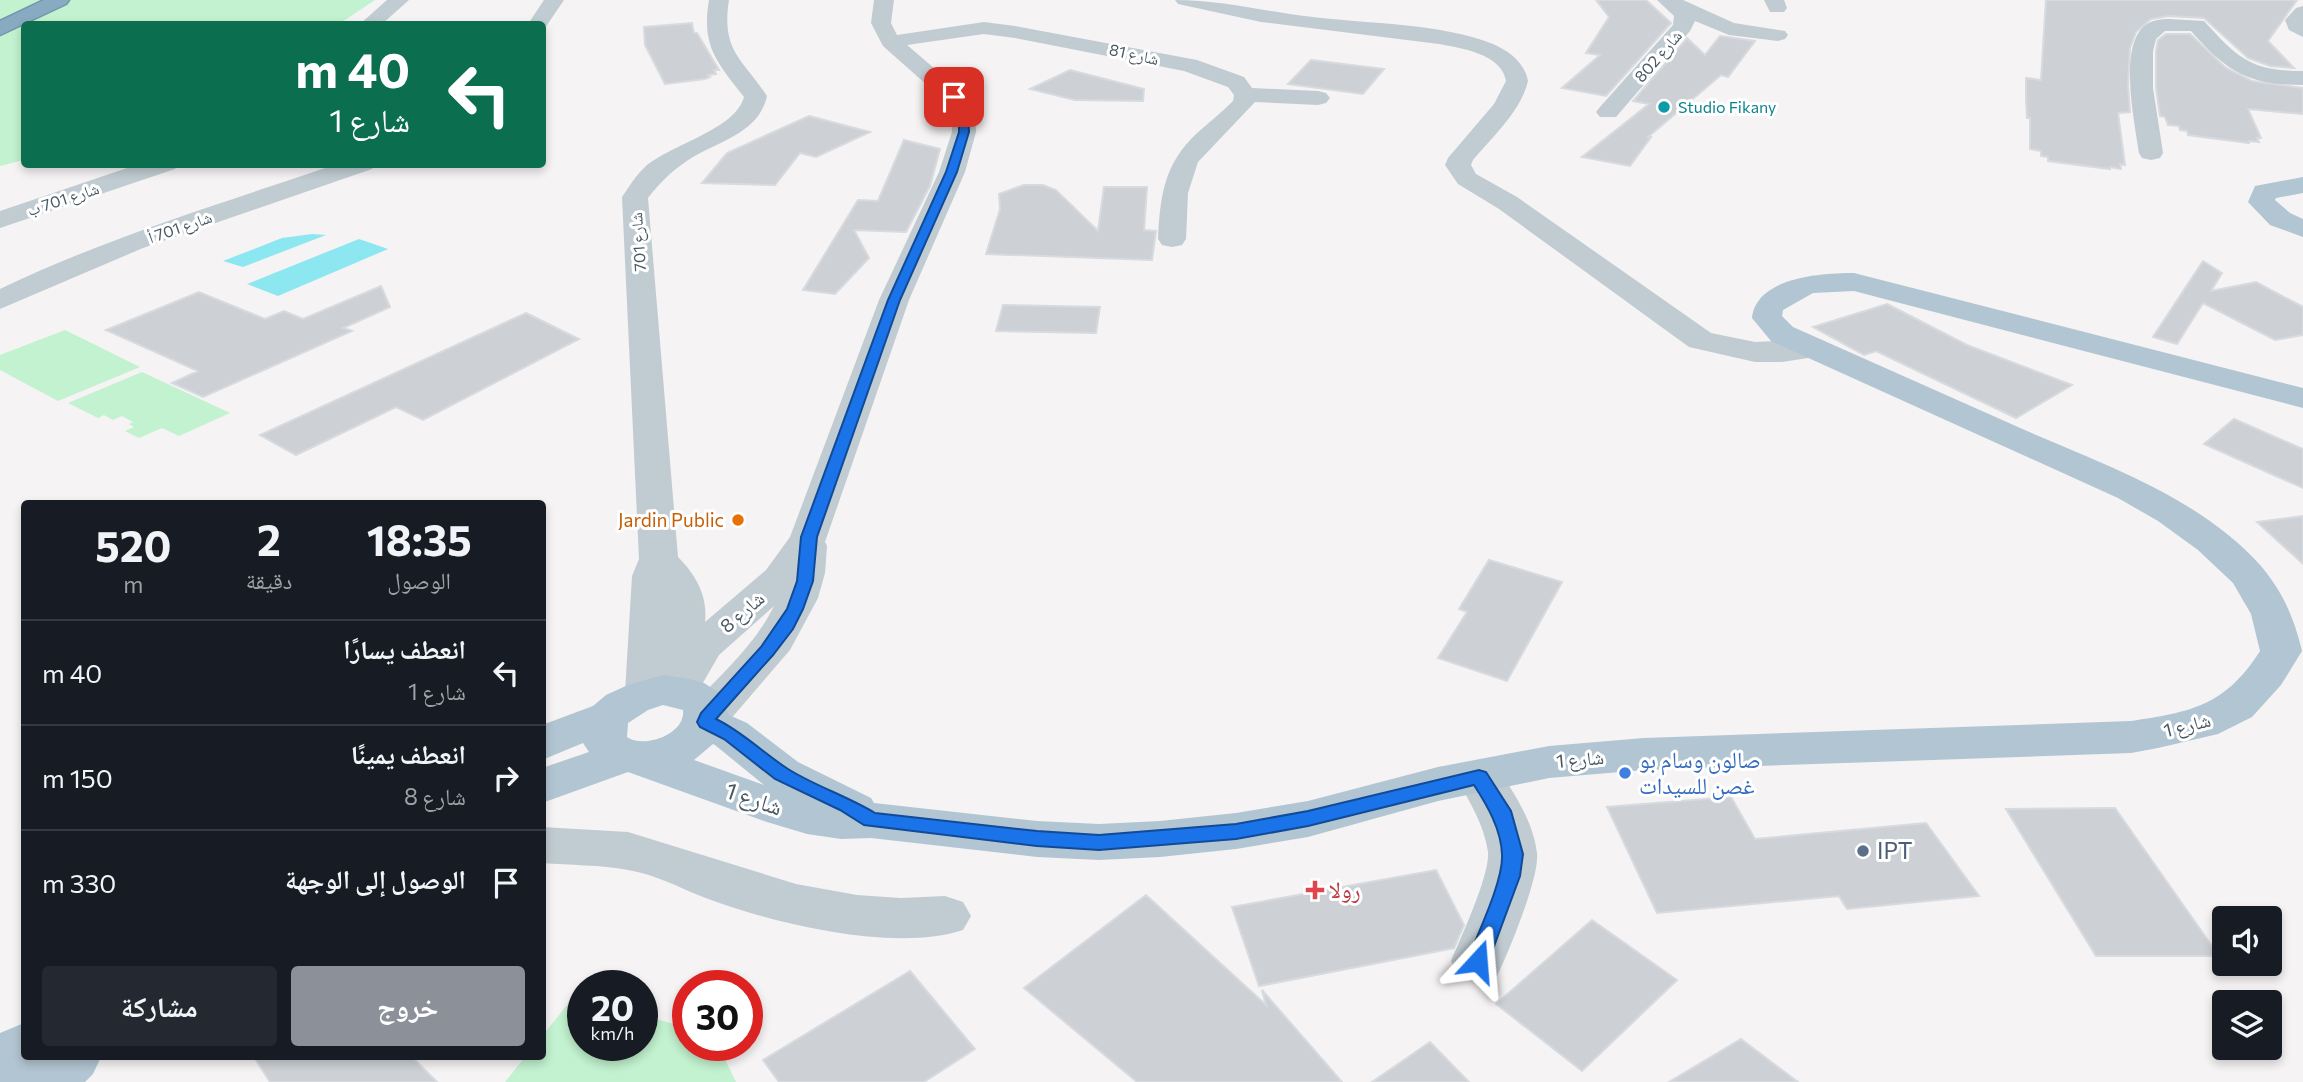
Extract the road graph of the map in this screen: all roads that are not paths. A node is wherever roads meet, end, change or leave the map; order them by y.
1 (34, 0) edge
2 (59, 0) edge
3 (399, 0) edge
4 (554, 0) edge
5 (719, 0) edge
6 (1185, 0) edge
7 (1667, 0) edge
8 (2303, 12) edge
9 (0, 16) edge
10 (374, 21) edge
11 (540, 21) edge
12 (885, 22) edge
13 (0, 29) edge
14 (2303, 31) edge
15 (1778, 35) dead end
16 (2303, 78) edge
17 (1245, 95) junction
18 (1318, 98) dead end
19 (1608, 112) dead end
20 (2151, 153) dead end
21 (154, 168) edge
22 (351, 168) edge
23 (2303, 185) edge
24 (0, 220) edge
25 (2303, 229) edge
26 (1172, 239) dead end
27 (0, 300) edge
28 (1810, 349) junction
29 (2303, 398) edge
30 (680, 702) junction
31 (546, 742) edge
32 (625, 744) junction
33 (1479, 776) junction
34 (546, 784) edge
35 (871, 820) junction
36 (546, 845) edge
37 (945, 916) dead end
38 (1478, 961) dead end
39 (21, 1050) edge
40 (70, 1060) edge
41 (0, 1067) edge
42 (46, 1082) edge

1 - 9 highway
2 - 13 highway
3 - 10 street
4 - 11 street
5 - 30 street, شارع 701
6 - 28 street
7 - 15 street
7 - 19 street, شارع 802
8 - 14 street
12 - 17 street, شارع 81
12 - 30 street, شارع 8
16 - 20 street
17 - 18 street
17 - 26 street
21 - 24 street, شارع 701 ب
22 - 27 street, شارع 701 أ
23 - 25 main road
28 - 29 main road, شارع 1
28 - 33 main road, شارع 1
30 - 32 main road
30 - 32 main road
30 - 35 main road, شارع 1
31 - 32 main road
32 - 34 main road
32 - 35 main road, شارع 1
33 - 35 main road, شارع 1
33 - 38 street
36 - 37 street
39 - 41 main road
40 - 42 main road

